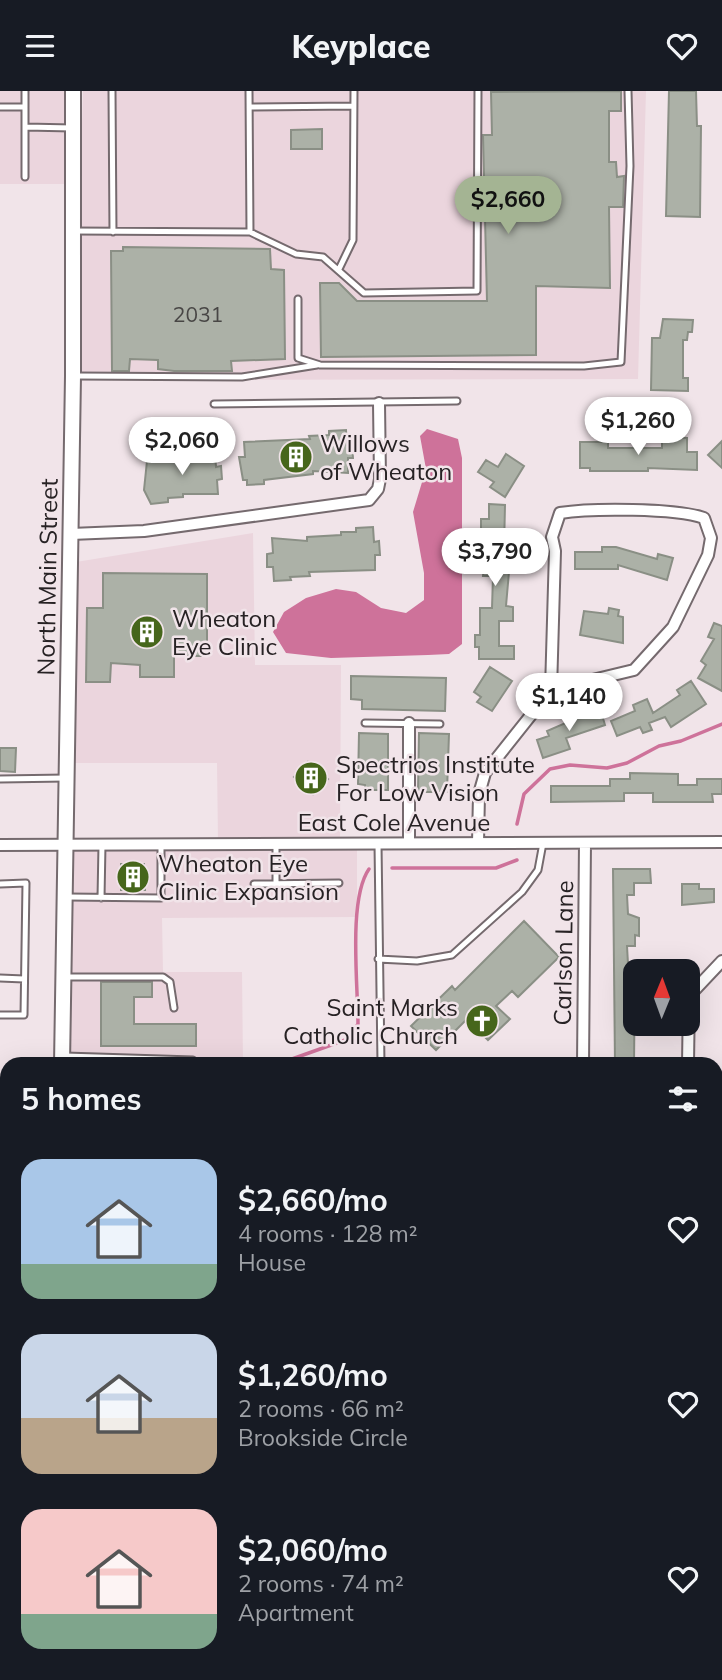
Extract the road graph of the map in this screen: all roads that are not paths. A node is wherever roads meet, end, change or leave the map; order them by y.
1 (25, 91) edge
2 (73, 91) edge
3 (113, 91) edge
4 (249, 91) edge
5 (354, 91) edge
6 (478, 91) edge
7 (628, 91) edge
8 (354, 106) junction
9 (0, 107) edge
10 (26, 107) junction
11 (249, 107) junction
12 (26, 127) junction
13 (73, 128) junction
14 (25, 177) dead end
15 (72, 231) junction
16 (113, 232) junction
17 (250, 232) junction
18 (339, 269) junction
19 (298, 299) dead end
20 (320, 365) junction
21 (73, 376) junction
22 (457, 401) dead end
23 (379, 403) junction
24 (214, 404) dead end
25 (71, 534) junction
26 (551, 690) junction
27 (365, 723) dead end
28 (409, 723) junction
29 (440, 724) dead end
30 (66, 778) junction
31 (0, 779) edge
32 (722, 842) edge
33 (378, 843) junction
34 (409, 843) junction
35 (478, 843) junction
36 (542, 843) junction
37 (585, 843) junction
38 (276, 844) junction
39 (0, 845) edge
40 (65, 845) junction
41 (102, 845) junction
42 (161, 845) junction
43 (339, 883) dead end
44 (0, 884) edge
45 (254, 884) dead end
46 (276, 884) junction
47 (64, 897) junction
48 (101, 898) junction
49 (378, 959) junction
50 (722, 961) edge
51 (63, 977) junction
52 (0, 978) edge
53 (24, 979) junction
54 (174, 1008) dead end
55 (0, 1015) edge
56 (62, 1057) edge
57 (381, 1057) edge
58 (583, 1057) edge
59 (688, 1057) edge

1 - 10 lane
2 - 13 street, North Main Street
3 - 16 lane
4 - 11 lane
5 - 8 lane
6 - 18 lane
7 - 20 lane
8 - 11 lane
8 - 18 lane
9 - 10 lane
10 - 12 lane
11 - 17 lane
12 - 13 lane
12 - 14 lane
13 - 15 street, North Main Street
15 - 16 lane
15 - 21 street, North Main Street
16 - 17 lane
17 - 18 lane
19 - 20 lane
20 - 21 lane
21 - 25 street, North Main Street
22 - 23 lane
23 - 24 lane
23 - 25 street
25 - 30 street, North Main Street
26 - 26 street
26 - 35 street
27 - 28 lane
28 - 29 lane
28 - 34 street
30 - 31 lane
30 - 40 street, North Main Street
32 - 37 street, East Cole Avenue
33 - 34 street, East Cole Avenue
33 - 38 street, East Cole Avenue
33 - 49 lane
34 - 35 street, East Cole Avenue
35 - 36 street, East Cole Avenue
36 - 37 street, East Cole Avenue
36 - 49 lane
37 - 58 street, Carlson Lane
38 - 42 street, East Cole Avenue
38 - 46 lane
39 - 40 street, East Cole Avenue
40 - 41 street, East Cole Avenue
40 - 47 street, North Main Street
41 - 42 street, East Cole Avenue
41 - 48 lane
42 - 48 lane
43 - 46 lane
44 - 53 lane
45 - 46 lane
47 - 48 lane
47 - 51 street, North Main Street
49 - 57 lane
50 - 59 street
51 - 54 lane
51 - 56 street, North Main Street
52 - 53 lane
53 - 55 lane

